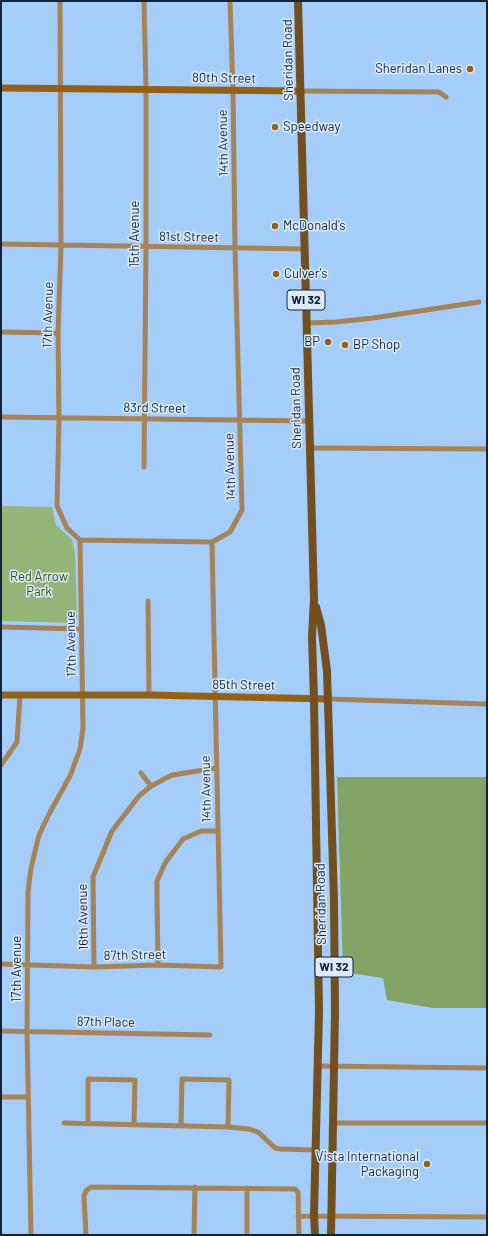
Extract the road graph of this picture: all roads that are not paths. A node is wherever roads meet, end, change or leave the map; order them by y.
1 (60, 1) edge
2 (144, 1) edge
3 (230, 1) edge
4 (298, 1) edge
5 (1, 88) edge
6 (61, 88) junction
7 (146, 89) junction
8 (233, 91) junction
9 (301, 91) junction
10 (446, 97) dead end
11 (1, 244) edge
12 (61, 246) junction
13 (146, 247) junction
14 (235, 248) junction
15 (305, 249) junction
16 (479, 302) dead end
17 (306, 323) junction
18 (1, 332) edge
19 (58, 334) junction
20 (1, 417) edge
21 (59, 418) junction
22 (144, 419) junction
23 (239, 420) junction
24 (309, 421) junction
25 (310, 448) junction
26 (487, 449) edge
27 (144, 467) dead end
28 (80, 540) junction
29 (212, 542) junction
30 (314, 599) junction
31 (148, 601) dead end
32 (1, 627) edge
33 (82, 629) junction
34 (1, 695) edge
35 (20, 695) junction
36 (83, 695) junction
37 (148, 695) junction
38 (215, 697) junction
39 (314, 699) junction
40 (328, 699) junction
41 (487, 704) edge
42 (1, 765) edge
43 (217, 768) junction
44 (141, 773) dead end
45 (151, 786) junction
46 (217, 831) junction
47 (1, 964) edge
48 (28, 965) junction
49 (158, 965) junction
50 (94, 967) junction
51 (221, 967) joint
52 (1, 1031) edge
53 (27, 1031) junction
54 (210, 1035) dead end
55 (317, 1066) junction
56 (334, 1067) junction
57 (487, 1068) edge
58 (1, 1097) edge
59 (28, 1097) junction
60 (64, 1123) dead end
61 (333, 1123) junction
62 (487, 1123) edge
63 (88, 1124) junction
64 (134, 1125) junction
65 (182, 1126) junction
66 (228, 1127) junction
67 (316, 1150) junction
68 (195, 1188) junction
69 (247, 1188) junction
70 (314, 1215) junction
71 (298, 1216) junction
72 (330, 1216) junction
73 (487, 1217) edge
74 (31, 1235) edge
75 (86, 1235) edge
76 (194, 1235) edge
77 (247, 1235) edge
78 (299, 1235) edge
79 (315, 1235) edge
80 (331, 1235) edge

1 - 6 street, 17th Avenue
2 - 7 street, 15th Avenue
3 - 8 street, 14th Avenue
4 - 9 main road, Sheridan Road / WI 32
5 - 6 street, 80th Street
6 - 7 street, 80th Street
6 - 12 street, 17th Avenue
7 - 8 street, 80th Street
7 - 13 street, 15th Avenue
8 - 9 street, 80th Street
8 - 14 street, 14th Avenue
9 - 10 street, 80th Street
9 - 15 main road, Sheridan Road / WI 32
11 - 12 street, 81st Street
12 - 13 street, 81st Street
12 - 19 street, 17th Avenue
13 - 14 street, 81st Street
13 - 22 street, 15th Avenue
14 - 15 street, 81st Street
14 - 23 street, 14th Avenue
15 - 17 main road, Sheridan Road / WI 32
16 - 17 street
17 - 24 main road, Sheridan Road / WI 32
18 - 19 street
19 - 21 street, 17th Avenue
20 - 21 street, 83rd Street
21 - 22 street, 83rd Street
21 - 28 street, 17th Avenue
22 - 23 street, 83rd Street
22 - 27 street, 15th Avenue
23 - 24 street, 83rd Street
23 - 29 street, 14th Avenue
24 - 25 main road, Sheridan Road / WI 32
25 - 26 street
25 - 30 main road, Sheridan Road / WI 32
28 - 29 street
28 - 33 street, 17th Avenue
29 - 38 street, 14th Avenue
30 - 39 main road, Sheridan Road / WI 32
30 - 40 main road, Sheridan Road / WI 32
31 - 37 street
32 - 33 street
33 - 36 street, 17th Avenue
34 - 35 street, 85th Street
35 - 36 street, 85th Street
35 - 42 street
36 - 37 street, 85th Street
36 - 48 street, 17th Avenue
37 - 38 street, 85th Street
38 - 39 street, 85th Street
38 - 43 street, 14th Avenue
39 - 40 street, 85th Street
39 - 55 main road, Sheridan Road / WI 32
40 - 41 street, 85th Street
40 - 56 main road, Sheridan Road / WI 32
43 - 45 street, 16th Avenue
43 - 46 street, 14th Avenue
44 - 45 street
45 - 50 street, 16th Avenue
46 - 49 street
46 - 51 street, 14th Avenue
47 - 48 street, 87th Street
48 - 50 street, 87th Street
48 - 53 street, 17th Avenue
49 - 50 street, 87th Street
49 - 51 street, 87th Street
52 - 53 street, 87th Place
53 - 54 street, 87th Place
53 - 59 street, 17th Avenue
55 - 56 street
55 - 67 main road, Sheridan Road / WI 32
56 - 57 street
56 - 61 main road, Sheridan Road / WI 32
58 - 59 street
59 - 74 street, 17th Avenue
60 - 63 street
61 - 62 street
61 - 72 main road, Sheridan Road / WI 32
63 - 64 street
63 - 64 street
64 - 65 street
65 - 66 street
65 - 66 street
66 - 67 street
67 - 70 main road, Sheridan Road / WI 32
68 - 69 street
68 - 75 street
68 - 76 street
69 - 71 street
69 - 77 street
70 - 71 street
70 - 72 street
70 - 79 main road, Sheridan Road / WI 32
71 - 78 street
72 - 73 street
72 - 80 main road, Sheridan Road / WI 32

